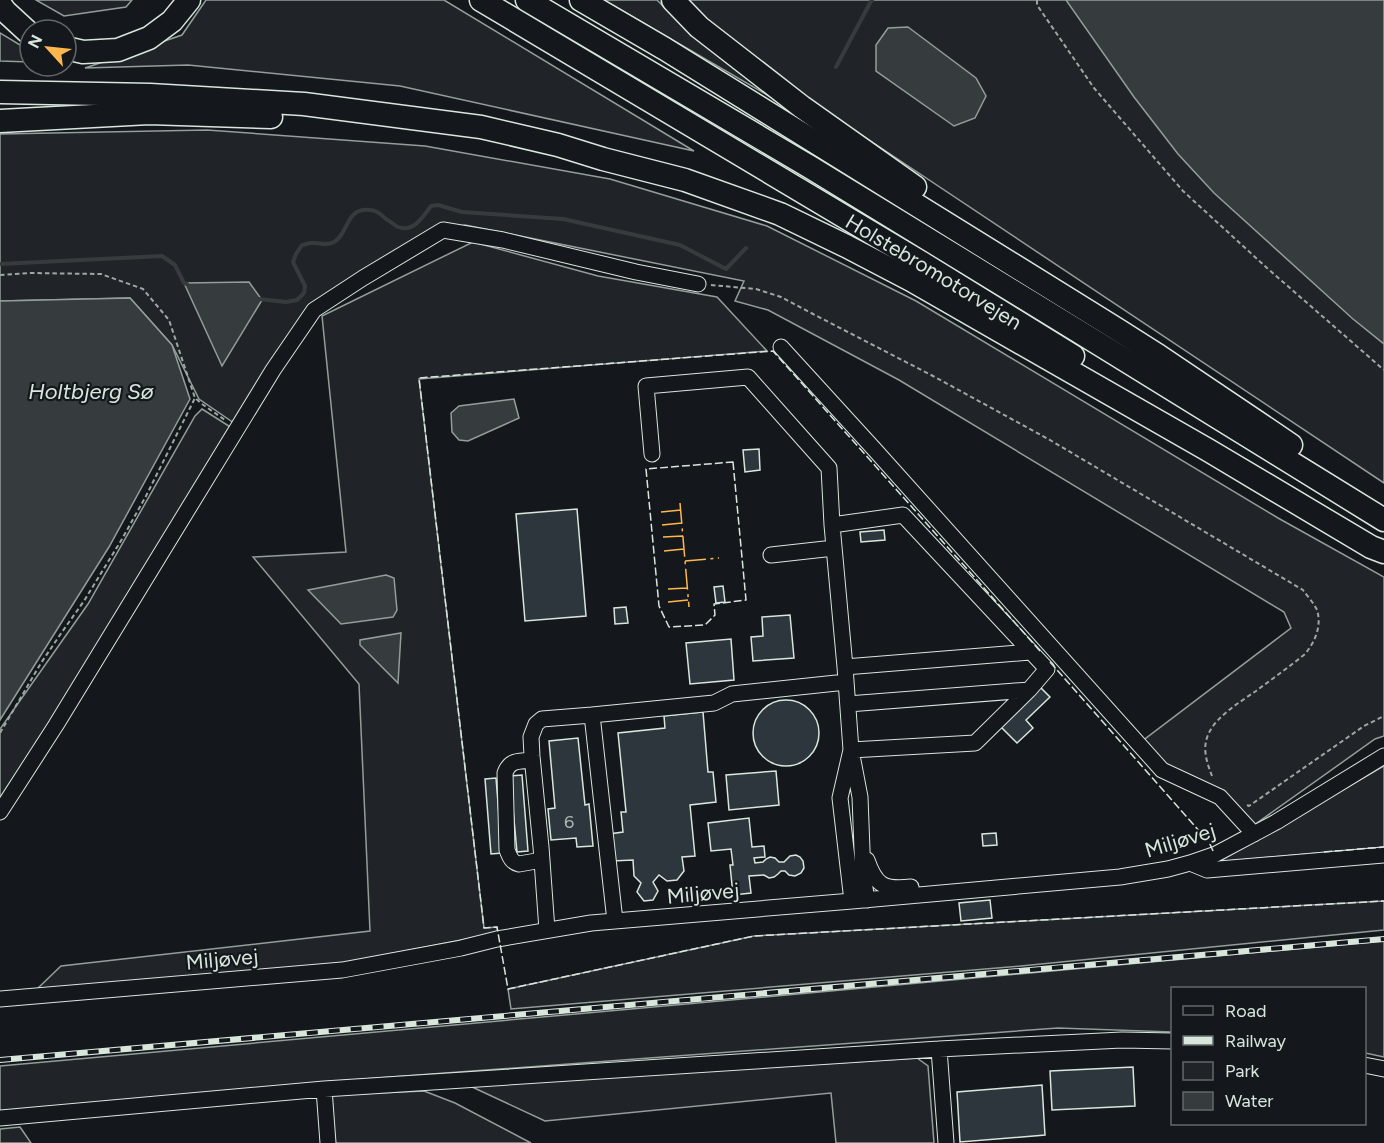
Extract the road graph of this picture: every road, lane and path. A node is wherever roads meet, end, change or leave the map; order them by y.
1 (189, 0) edge
2 (481, 0) edge
3 (527, 0) edge
4 (581, 0) edge
5 (673, 0) edge
6 (1037, 0) edge
7 (0, 4) edge
8 (18, 23) edge
9 (78, 51) edge
10 (0, 92) edge
11 (0, 121) edge
12 (603, 159) junction
13 (0, 275) edge
14 (698, 284) joint
15 (1115, 328) junction
16 (781, 347) dead end
17 (1384, 370) edge
18 (195, 398) junction
19 (238, 428) junction
20 (652, 454) dead end
21 (1384, 510) edge
22 (1384, 520) edge
23 (832, 525) junction
24 (1384, 547) edge
25 (834, 548) junction
26 (1384, 552) edge
27 (771, 555) dead end
28 (1030, 652) junction
29 (846, 675) junction
30 (1029, 690) junction
31 (848, 704) junction
32 (592, 715) junction
33 (1384, 716) edge
34 (0, 734) edge
35 (851, 750) junction
36 (1384, 756) edge
37 (532, 760) junction
38 (1220, 798) junction
39 (0, 812) edge
40 (1254, 834) junction
41 (862, 845) junction
42 (1384, 855) edge
43 (542, 860) junction
44 (1190, 863) junction
45 (1003, 888) junction
46 (859, 901) junction
47 (615, 921) junction
48 (547, 930) junction
49 (0, 999) edge
50 (1171, 1041) edge
51 (939, 1049) junction
52 (1366, 1065) edge
53 (1384, 1070) edge
54 (324, 1089) junction
55 (0, 1118) edge
56 (328, 1143) edge
57 (946, 1143) edge

1 - 9 highway
2 - 24 highway, Holstebromotorvejen
3 - 22 highway, Holstebromotorvejen
4 - 15 highway
5 - 15 highway
6 - 17 path
7 - 8 highway
10 - 12 highway
11 - 12 highway
12 - 26 highway
13 - 18 path
14 - 19 street
14 - 38 path
15 - 21 highway
16 - 38 street
18 - 19 path
18 - 34 path
19 - 39 street
20 - 23 street
23 - 25 street
23 - 28 street
25 - 27 street
25 - 29 street
28 - 29 street
28 - 30 street
29 - 31 street
29 - 32 street
30 - 31 street
30 - 35 street
31 - 35 street
32 - 37 street
32 - 47 street
33 - 38 path
35 - 41 street
35 - 46 street
36 - 40 street, Miljøvej
37 - 43 street
37 - 43 street
38 - 40 street
40 - 44 street, Miljøvej
41 - 45 street
41 - 46 street
42 - 44 street
43 - 48 street
44 - 45 street, Miljøvej
45 - 46 street, Miljøvej
46 - 47 street, Miljøvej
47 - 48 street, Miljøvej
48 - 49 street, Miljøvej
50 - 51 street
51 - 54 street
51 - 57 street
52 - 53 street
54 - 55 street
54 - 56 street

